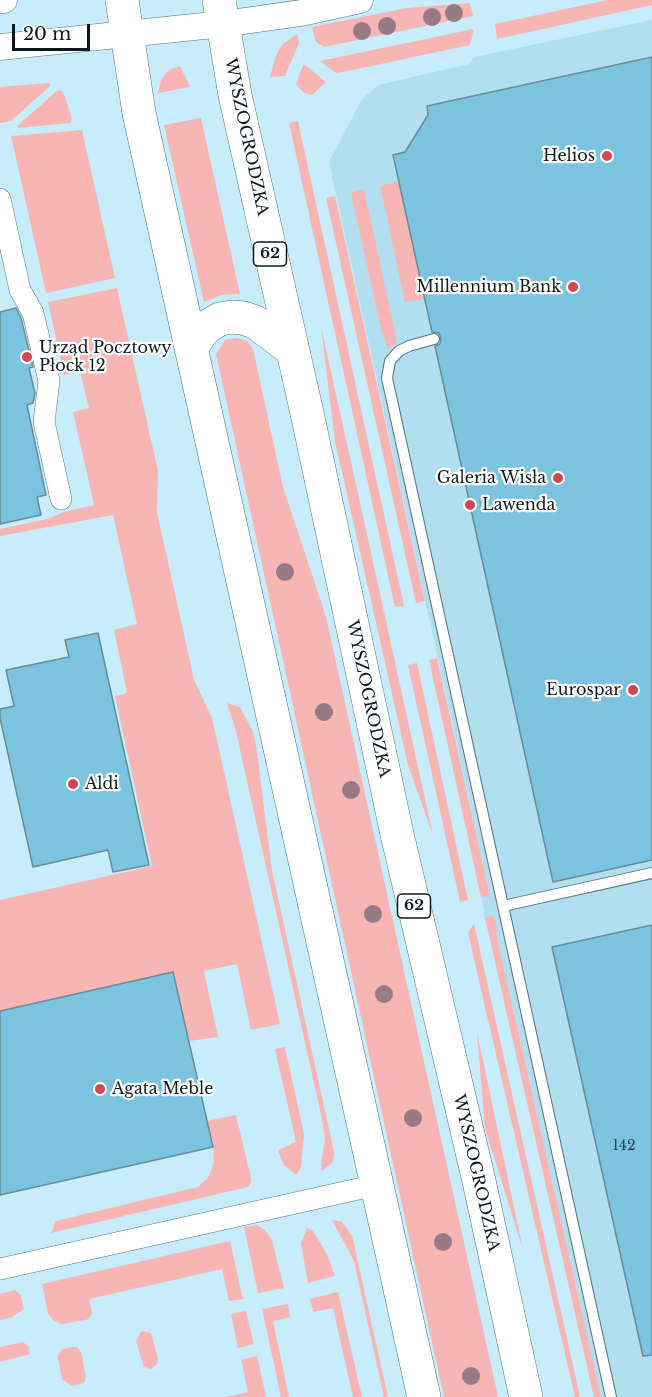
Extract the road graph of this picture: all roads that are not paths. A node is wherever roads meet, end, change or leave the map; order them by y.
1 (122, 0) edge
2 (360, 0) edge
3 (221, 12) edge
4 (127, 35) junction
5 (0, 47) edge
6 (0, 198) edge
7 (434, 339) dead end
8 (191, 349) junction
9 (291, 349) junction
10 (61, 499) dead end
11 (652, 873) edge
12 (503, 906) junction
13 (478, 1181) junction
14 (376, 1185) junction
15 (0, 1269) edge
16 (530, 1363) dead end
17 (424, 1397) edge
18 (525, 1397) edge
19 (611, 1397) edge

1 - 4 main road
2 - 3 street
3 - 4 street
3 - 9 main road, WYSZOGRODZKA / 62
4 - 5 street
4 - 8 main road
6 - 10 street
7 - 12 lane
8 - 9 main road
8 - 14 main road
9 - 13 main road, WYSZOGRODZKA / 62
11 - 12 lane
12 - 19 lane
13 - 16 lane
13 - 18 main road, WYSZOGRODZKA / 62
14 - 15 street
14 - 17 main road

